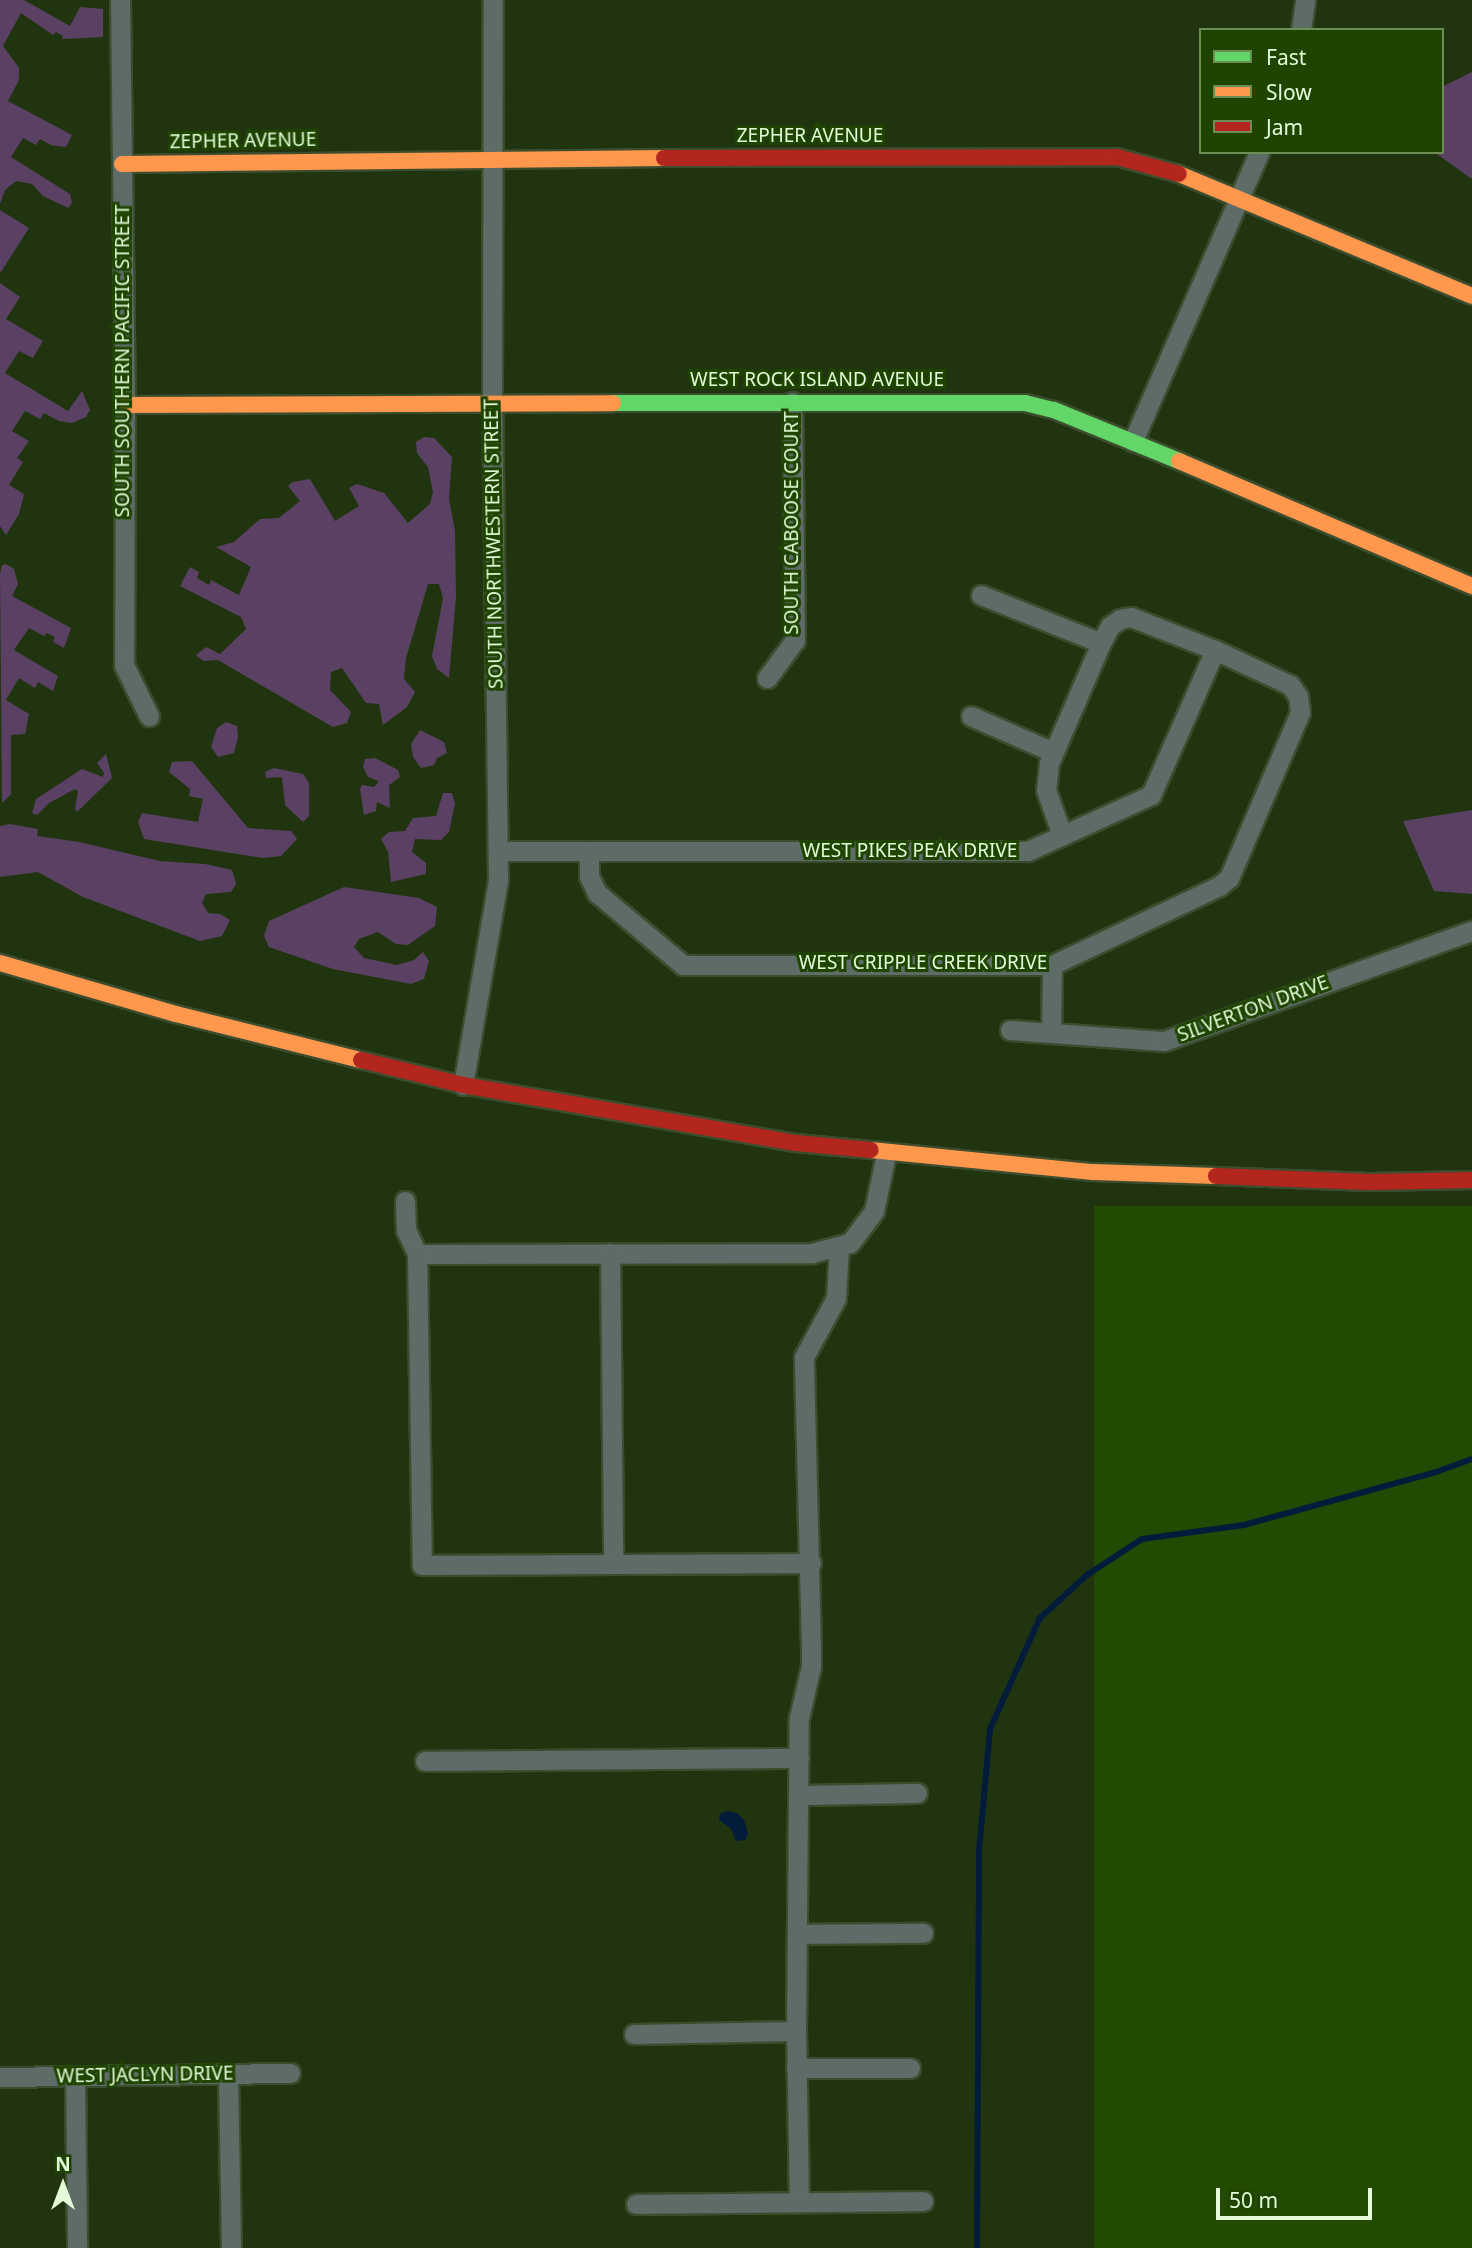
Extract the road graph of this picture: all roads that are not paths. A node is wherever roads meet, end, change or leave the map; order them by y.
1 (120, 0) edge
2 (493, 0) edge
3 (1305, 0) edge
4 (1301, 28) edge
5 (1258, 154) edge
6 (495, 158) junction
7 (122, 164) junction
8 (1240, 200) junction
9 (1472, 296) edge
10 (792, 402) junction
11 (492, 403) junction
12 (125, 405) junction
13 (1133, 440) junction
14 (1472, 586) edge
15 (981, 594) dead end
16 (1101, 643) junction
17 (1215, 650) junction
18 (767, 678) dead end
19 (149, 716) dead end
20 (971, 716) dead end
21 (1054, 752) junction
22 (1062, 835) junction
23 (498, 851) junction
24 (589, 851) junction
25 (1472, 931) edge
26 (0, 963) edge
27 (1052, 965) junction
28 (1010, 1030) dead end
29 (1051, 1032) junction
30 (463, 1085) junction
31 (886, 1154) junction
32 (1472, 1180) edge
33 (405, 1201) dead end
34 (838, 1246) junction
35 (610, 1253) junction
36 (416, 1254) junction
37 (811, 1563) junction
38 (613, 1564) junction
39 (799, 1758) junction
40 (425, 1761) dead end
41 (917, 1793) dead end
42 (798, 1795) junction
43 (923, 1933) dead end
44 (797, 1934) junction
45 (796, 2031) junction
46 (634, 2034) dead end
47 (796, 2068) junction
48 (910, 2068) dead end
49 (289, 2073) dead end
50 (228, 2074) junction
51 (75, 2076) junction
52 (0, 2077) edge
53 (923, 2201) dead end
54 (799, 2202) junction
55 (636, 2204) dead end
56 (77, 2248) edge
57 (230, 2248) edge

1 - 7 street, SOUTH SOUTHERN PACIFIC STREET
2 - 6 street, SOUTH NORTHWESTERN STREET
3 - 4 street
5 - 8 street
6 - 7 street, ZEPHER AVENUE
6 - 8 street, ZEPHER AVENUE
6 - 11 street, SOUTH NORTHWESTERN STREET
7 - 12 street, SOUTH SOUTHERN PACIFIC STREET
8 - 9 street, ZEPHER AVENUE
8 - 13 street
10 - 11 street, WEST ROCK ISLAND AVENUE
10 - 13 street, WEST ROCK ISLAND AVENUE
10 - 18 street, SOUTH CABOOSE COURT
11 - 12 street, WEST ROCK ISLAND AVENUE
11 - 23 street, SOUTH NORTHWESTERN STREET
12 - 19 street, SOUTH SOUTHERN PACIFIC STREET
13 - 14 street, WEST ROCK ISLAND AVENUE
15 - 16 street
16 - 17 street
16 - 21 street
17 - 22 street, WEST PIKES PEAK DRIVE
17 - 27 street, WEST CRIPPLE CREEK DRIVE
20 - 21 street
21 - 22 street
22 - 24 street, WEST PIKES PEAK DRIVE
23 - 24 street, WEST PIKES PEAK DRIVE
23 - 30 street, SOUTH NORTHWESTERN STREET
24 - 27 street, WEST CRIPPLE CREEK DRIVE
25 - 29 street, SILVERTON DRIVE
26 - 30 street
27 - 29 street
28 - 29 street, SILVERTON DRIVE
30 - 31 street
31 - 32 street
31 - 34 street
33 - 36 street
34 - 35 street
34 - 37 street
35 - 36 street
35 - 38 street
36 - 38 street
37 - 38 street
37 - 39 street
39 - 40 street
39 - 42 street
41 - 42 street
42 - 44 street
43 - 44 street
44 - 45 street
45 - 46 street
45 - 47 street
47 - 48 street
47 - 54 street
49 - 50 street, WEST JACLYN DRIVE
50 - 51 street, WEST JACLYN DRIVE
50 - 57 street
51 - 52 street, WEST JACLYN DRIVE
51 - 56 street
53 - 54 street
54 - 55 street

